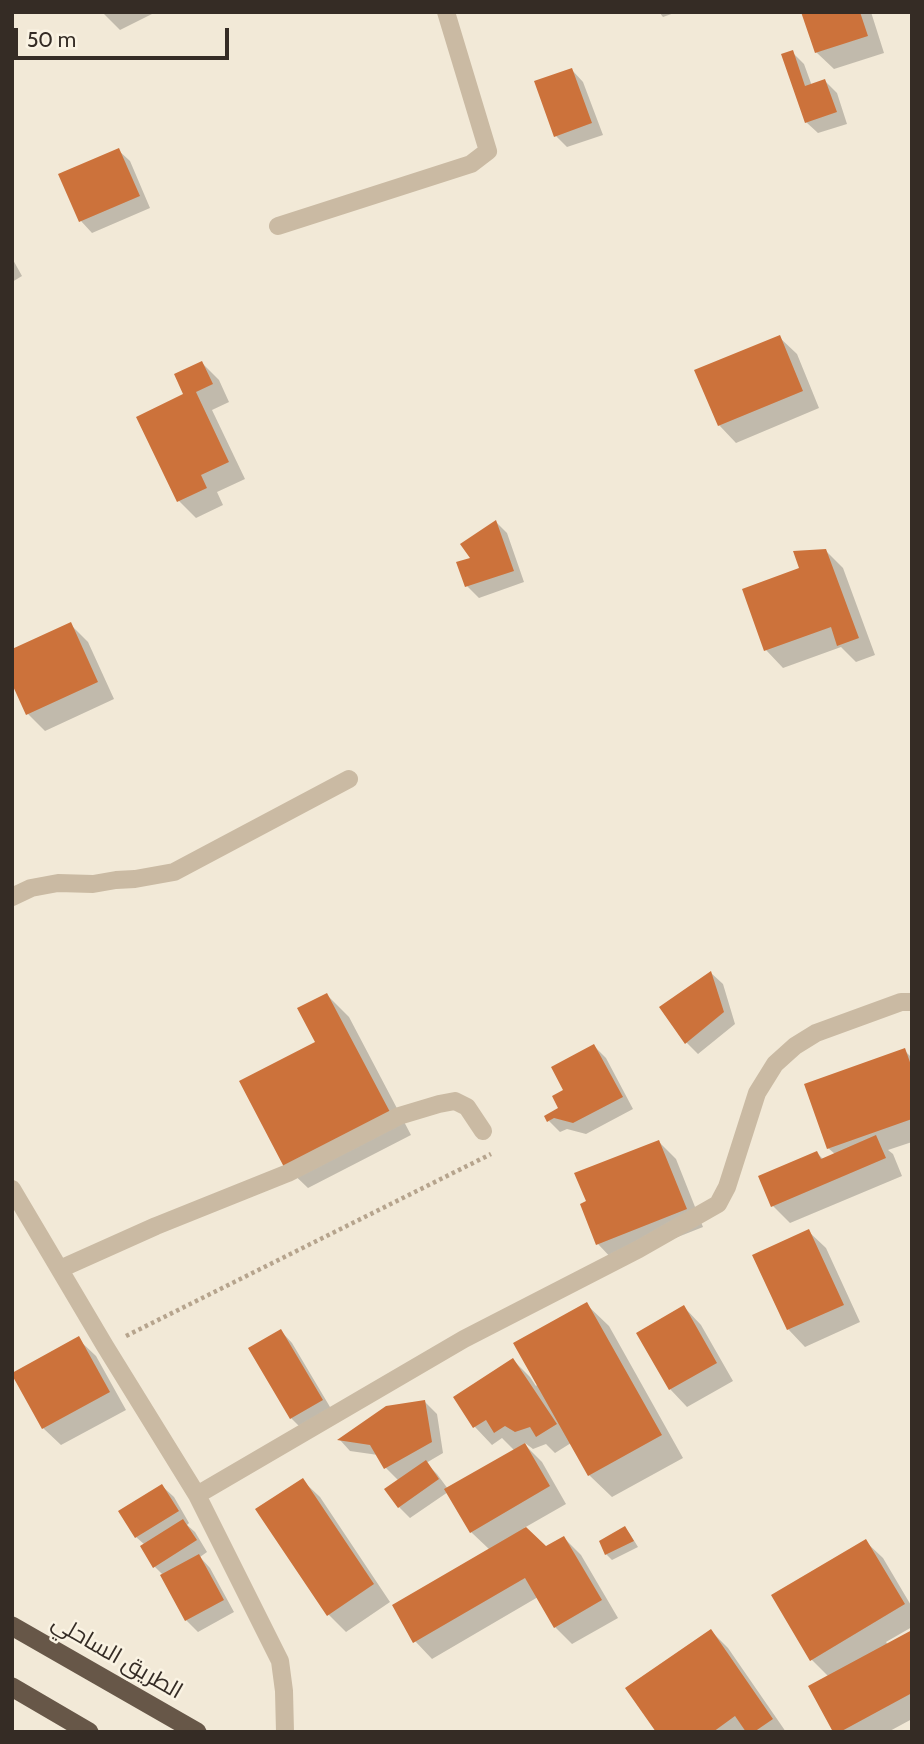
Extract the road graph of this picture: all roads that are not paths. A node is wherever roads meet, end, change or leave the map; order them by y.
1 (446, 12) edge
2 (278, 226) dead end
3 (349, 779) dead end
4 (12, 897) edge
5 (912, 1002) edge
6 (483, 1130) dead end
7 (12, 1189) edge
8 (60, 1269) junction
9 (197, 1495) junction
10 (12, 1626) edge
11 (12, 1688) edge
12 (89, 1732) edge
13 (197, 1732) edge
14 (285, 1732) edge

1 - 2 street
3 - 4 street
5 - 9 street
6 - 8 street
7 - 8 street
8 - 9 street
9 - 14 street
10 - 13 highway, الطريق الساحلي
11 - 12 highway

